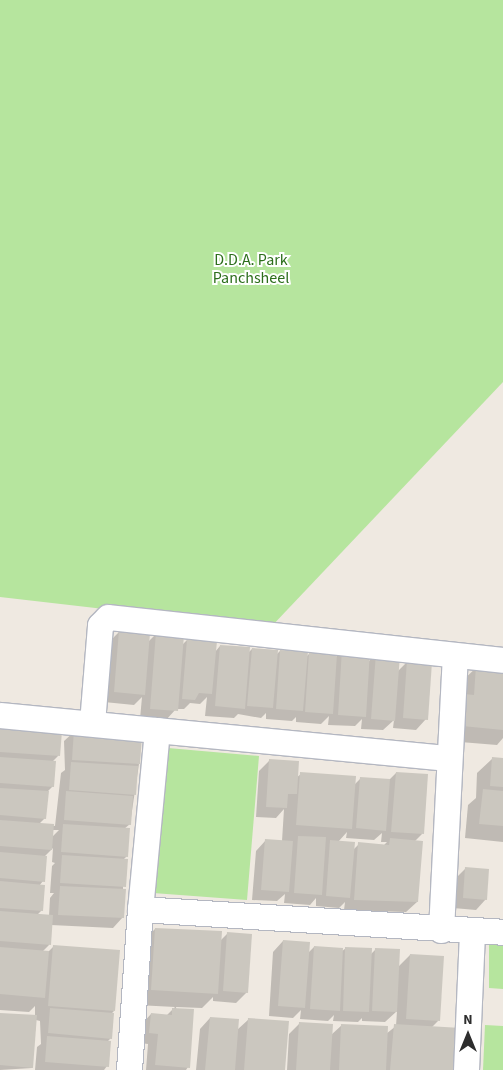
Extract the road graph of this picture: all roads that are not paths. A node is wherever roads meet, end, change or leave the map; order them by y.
1 (455, 658) junction
2 (503, 660) edge
3 (0, 714) edge
4 (92, 723) junction
5 (157, 730) junction
6 (448, 758) junction
7 (140, 908) junction
8 (441, 930) junction
9 (472, 931) junction
10 (503, 932) edge
11 (129, 1070) edge
12 (466, 1070) edge

1 - 2 street
1 - 4 street
1 - 6 street
3 - 4 street
4 - 5 street
5 - 6 street
5 - 7 street
6 - 8 street
7 - 8 street
7 - 11 street
8 - 9 street
9 - 10 street
9 - 12 street

